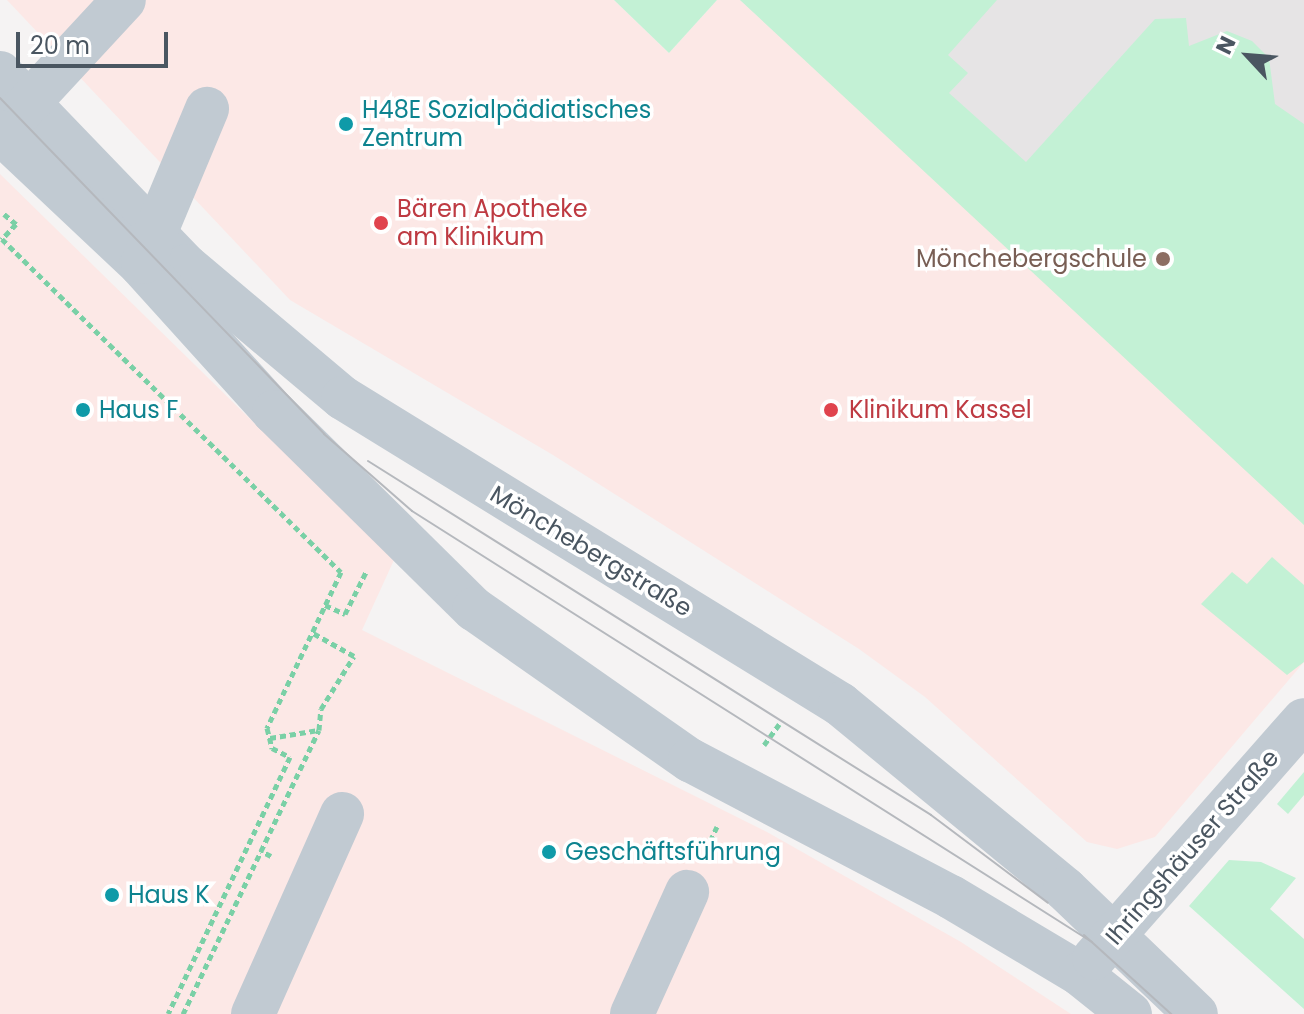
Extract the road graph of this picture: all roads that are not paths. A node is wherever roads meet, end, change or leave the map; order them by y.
1 (124, 0) edge
2 (0, 73) edge
3 (207, 109) dead end
4 (10, 123) edge
5 (149, 252) junction
6 (1304, 720) edge
7 (342, 814) dead end
8 (687, 892) road end
9 (1113, 937) junction
10 (1080, 974) junction
11 (253, 1014) edge
12 (632, 1014) edge
13 (1130, 1014) edge
14 (1196, 1014) edge

1 - 4 street
2 - 4 street, Mönchebergstraße
3 - 5 street
4 - 5 street, Mönchebergstraße
5 - 9 street, Mönchebergstraße
5 - 10 street, Mönchebergstraße
6 - 9 street, Ihringshäuser Straße
7 - 11 street
8 - 12 street
9 - 10 street, Ihringshäuser Straße
9 - 14 street, Mönchebergstraße
10 - 13 street, Mönchebergstraße

